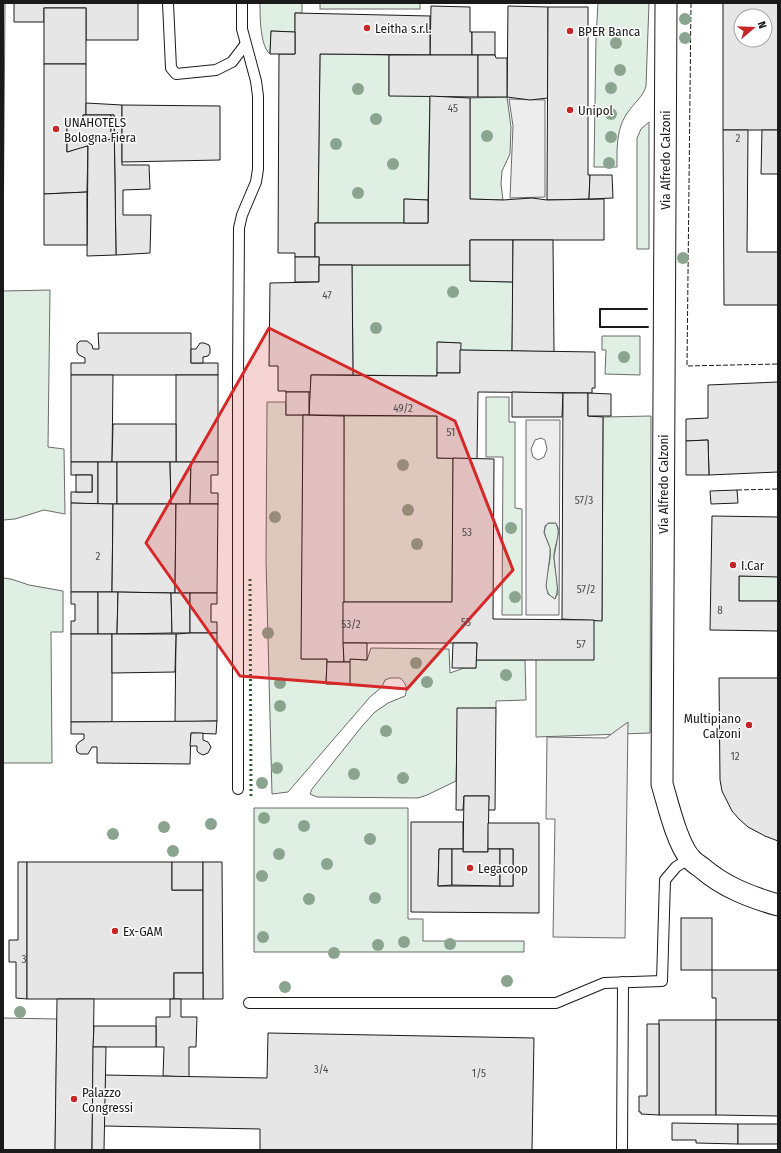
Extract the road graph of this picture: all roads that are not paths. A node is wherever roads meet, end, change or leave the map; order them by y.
1 (168, 3) edge
2 (242, 3) edge
3 (666, 3) edge
4 (246, 45) junction
5 (238, 789) dead end
6 (690, 858) junction
7 (778, 905) edge
8 (623, 982) junction
9 (249, 1003) dead end
10 (622, 1150) edge

1 - 4 lane
2 - 4 lane
3 - 6 street, Via Alfredo Calzoni
4 - 5 lane
6 - 7 street, Via Alfredo Calzoni
6 - 8 lane
8 - 9 lane
8 - 10 lane

